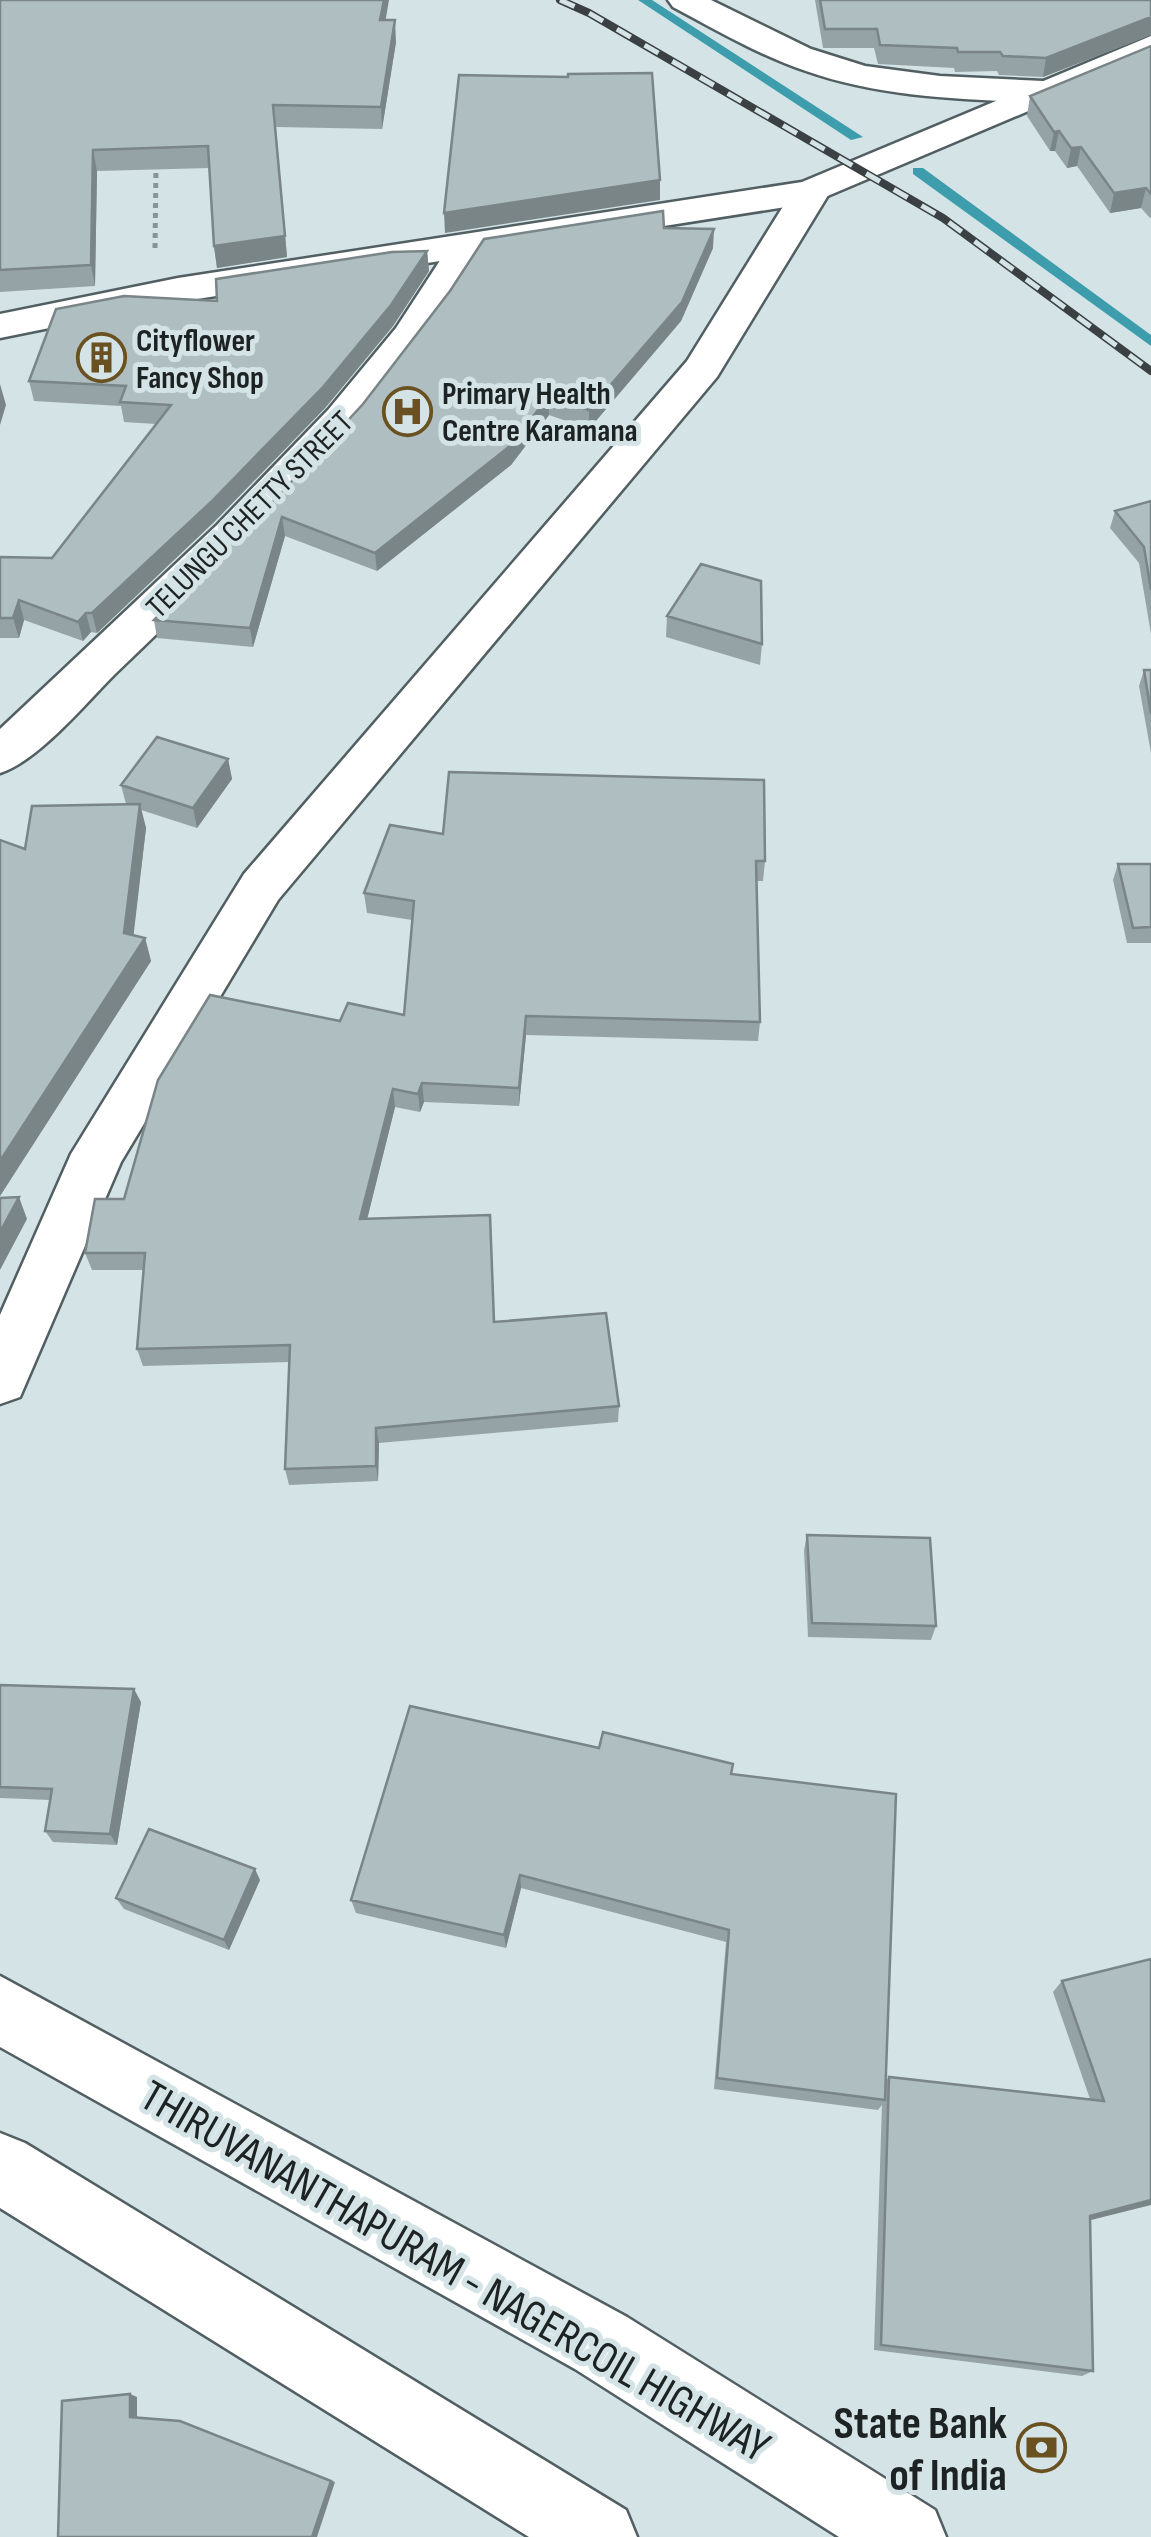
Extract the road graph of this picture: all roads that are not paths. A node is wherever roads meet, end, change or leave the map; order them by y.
1 (705, 4) edge
2 (1150, 48) edge
3 (1043, 92) junction
4 (811, 192) junction
5 (468, 247) junction
6 (0, 326) edge
7 (0, 756) edge
8 (0, 1378) edge
9 (0, 2010) edge
10 (0, 2168) edge
11 (599, 2537) edge
12 (908, 2537) edge

1 - 3 street
2 - 3 street
3 - 4 street
4 - 5 street
4 - 8 street
5 - 6 street
5 - 7 street, TELUNGU CHETTY STREET
9 - 12 street, THIRUVANANTHAPURAM - NAGERCOIL HIGHWAY
10 - 11 street

